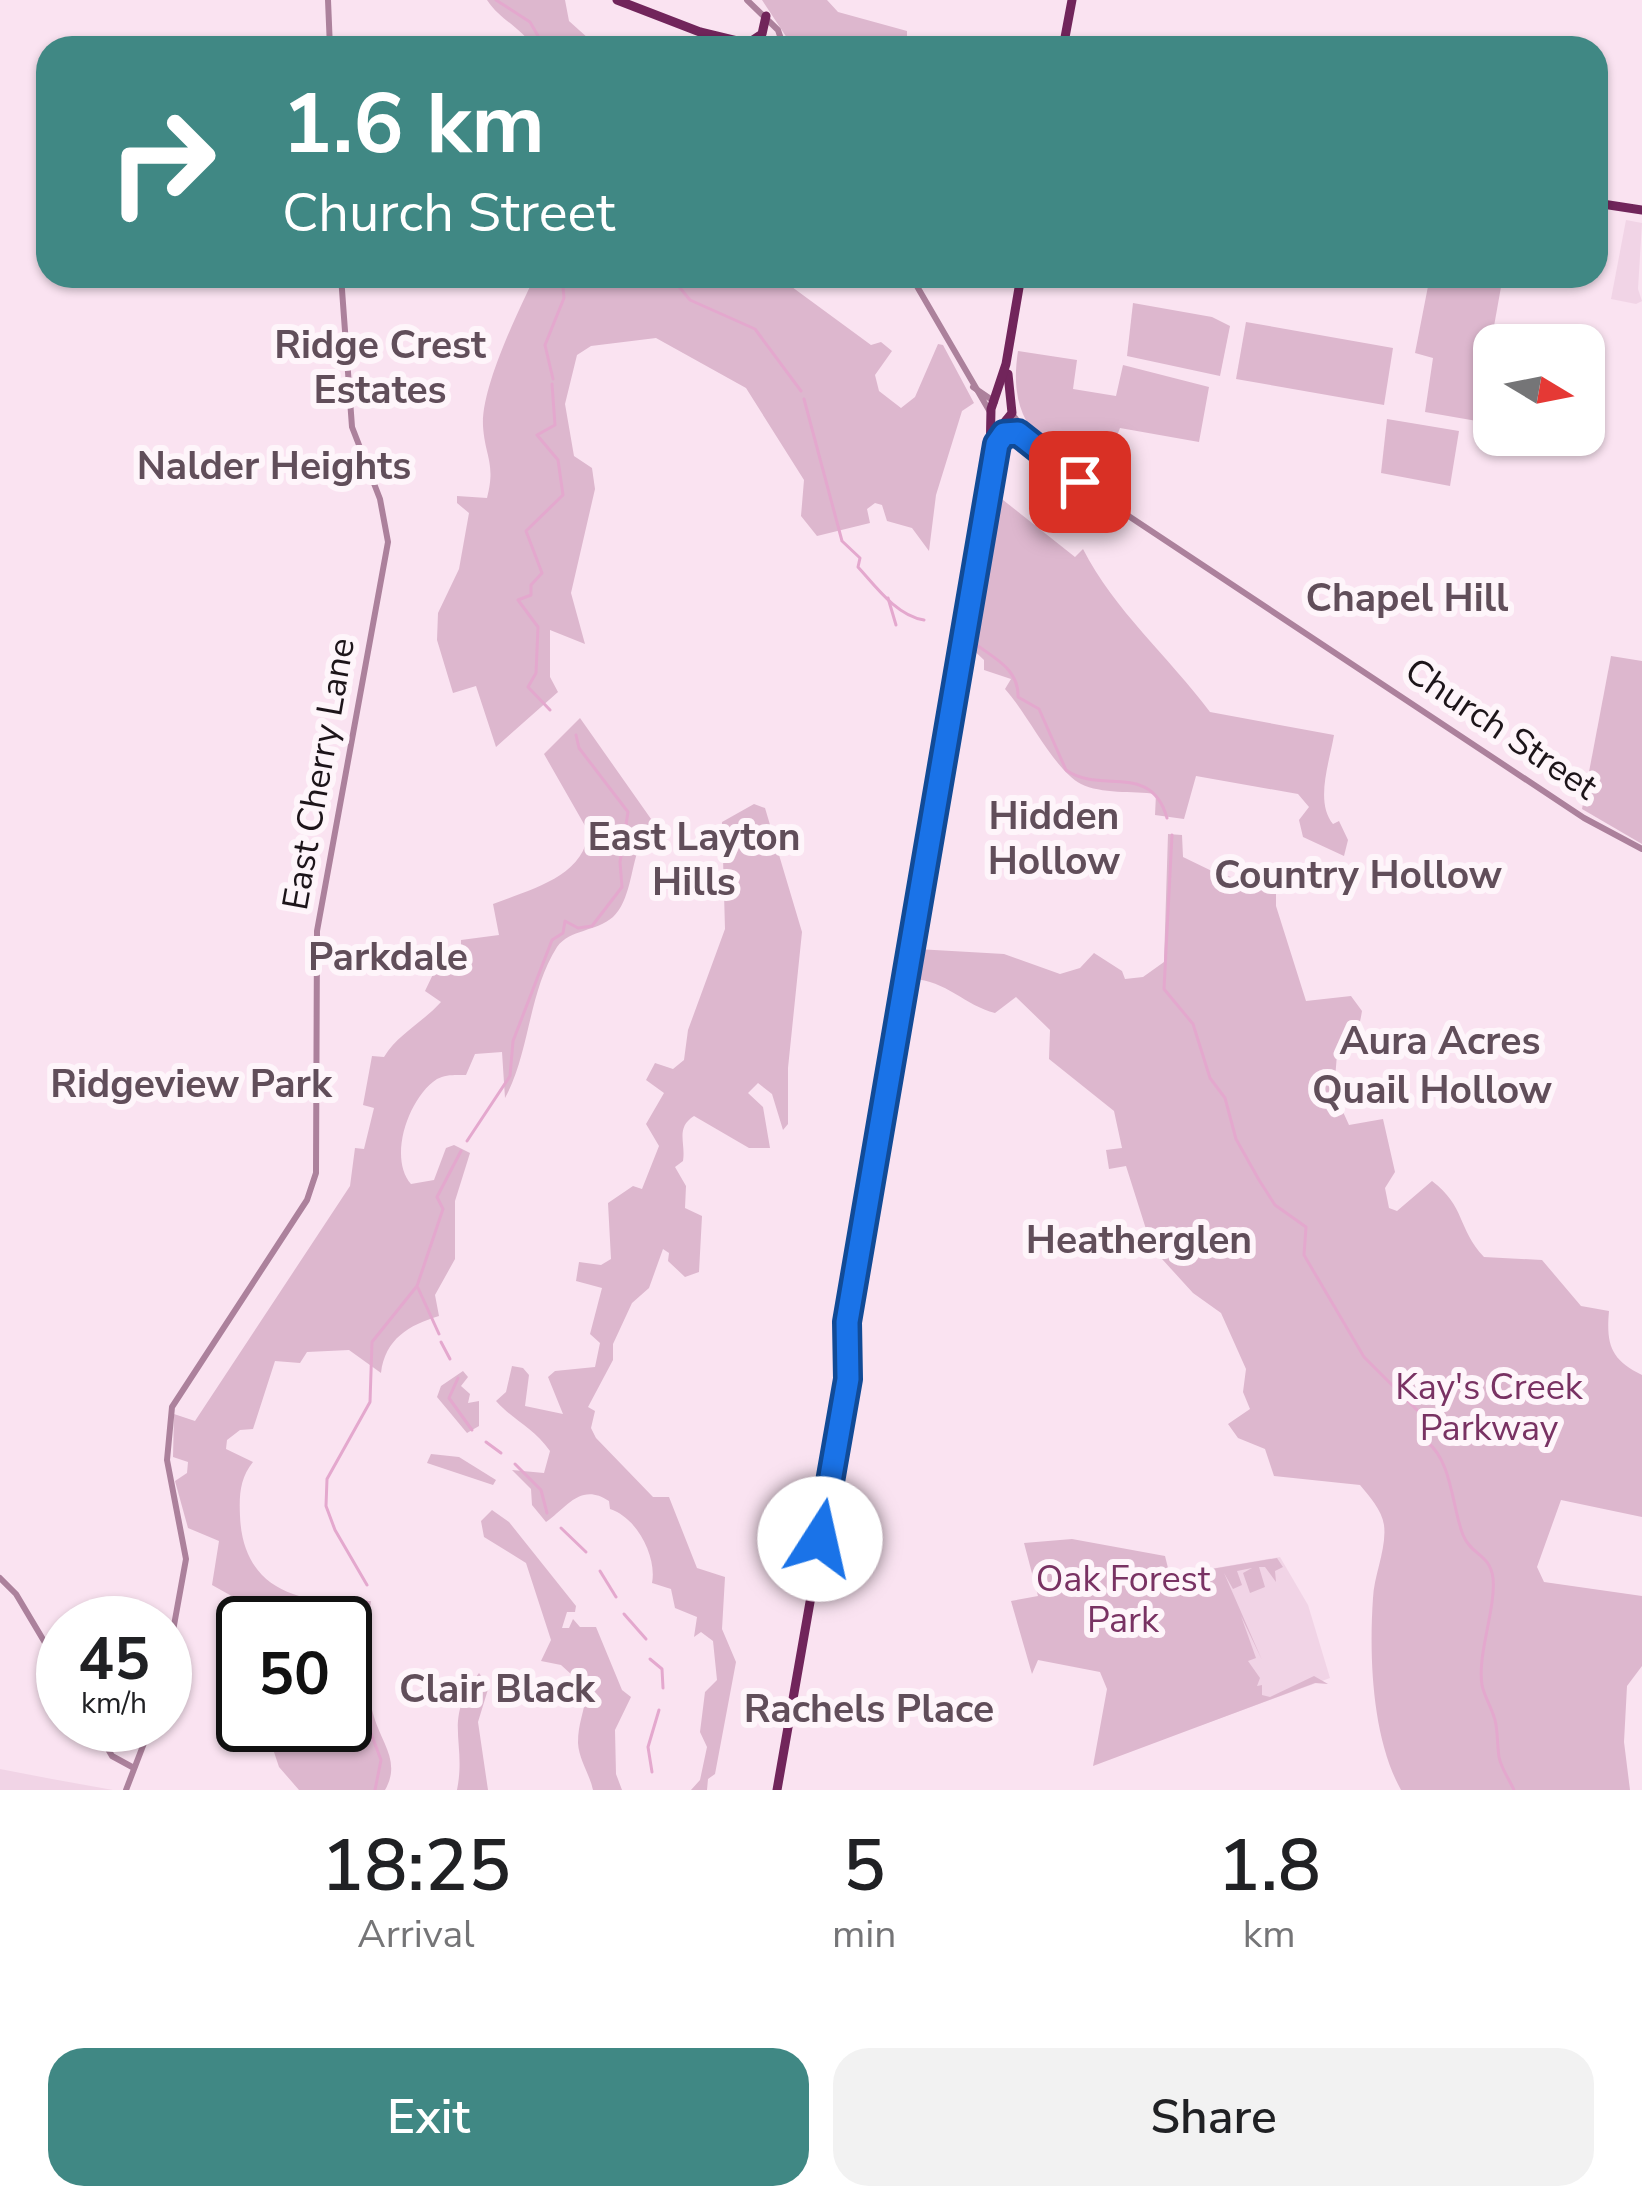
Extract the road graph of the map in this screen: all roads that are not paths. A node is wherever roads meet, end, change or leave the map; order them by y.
1 (328, 0) edge
2 (617, 0) edge
3 (747, 0) edge
4 (1072, 0) edge
5 (766, 16) junction
6 (330, 36) edge
7 (723, 36) edge
8 (759, 36) edge
9 (777, 36) edge
10 (1065, 36) edge
11 (1608, 205) edge
12 (1642, 210) edge
13 (342, 288) edge
14 (918, 288) edge
15 (1019, 288) edge
16 (1006, 364) junction
17 (973, 386) junction
18 (1009, 400) junction
19 (995, 401) junction
20 (1001, 418) junction
21 (1018, 433) junction
22 (997, 444) junction
23 (1036, 446) junction
24 (991, 463) junction
25 (1642, 849) edge
26 (0, 1578) edge
27 (179, 1596) edge
28 (36, 1628) edge
29 (110, 1752) edge
30 (140, 1752) edge
31 (134, 1768) junction
32 (126, 1790) edge
33 (777, 1790) edge

1 - 6 street
2 - 7 main road
3 - 5 street
4 - 10 main road
5 - 8 main road
5 - 9 street
11 - 12 main road
13 - 27 street, East Cherry Lane
14 - 17 street, Church Street
15 - 16 main road
16 - 18 main road
16 - 19 main road
17 - 19 street, Church Street
17 - 20 street, Church Street
18 - 19 main road
18 - 20 main road
19 - 20 main road
20 - 21 street, Church Street
20 - 22 main road
20 - 23 street, Church Street
20 - 24 main road
21 - 22 main road
21 - 23 street, Church Street
22 - 24 main road
23 - 25 street, Church Street
24 - 33 main road
26 - 28 street
29 - 31 street
30 - 31 street
31 - 32 street

